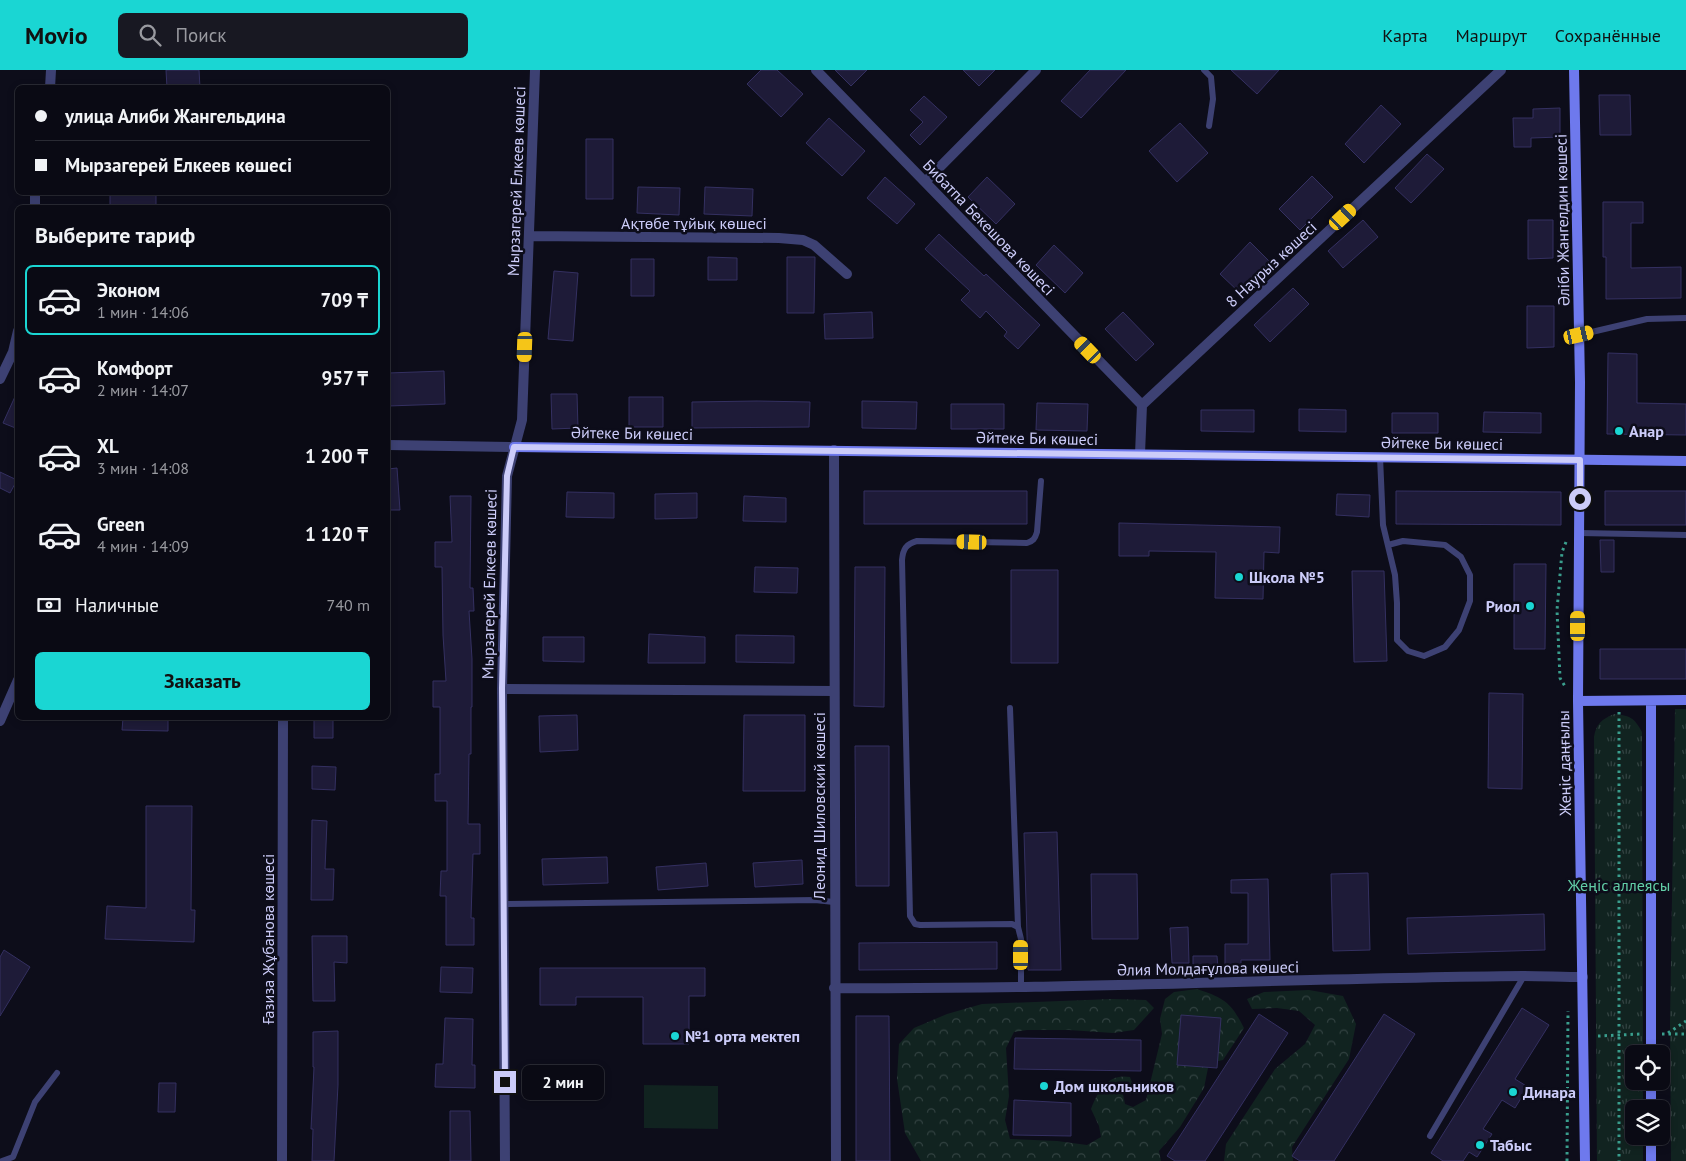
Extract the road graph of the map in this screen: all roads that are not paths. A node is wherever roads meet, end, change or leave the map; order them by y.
1 (51, 70) edge
2 (534, 70) edge
3 (816, 70) edge
4 (1036, 70) edge
5 (1204, 70) edge
6 (1501, 70) edge
7 (1574, 70) edge
8 (50, 85) edge
9 (1210, 126) dead end
10 (924, 182) junction
11 (529, 236) junction
12 (847, 274) dead end
13 (1686, 318) edge
14 (1579, 335) junction
15 (15, 353) edge
16 (0, 379) edge
17 (1142, 405) junction
18 (390, 445) edge
19 (514, 447) junction
20 (834, 450) junction
21 (1140, 454) junction
22 (1380, 457) junction
23 (1580, 460) junction
24 (1686, 461) edge
25 (1041, 481) dead end
26 (1579, 533) junction
27 (1686, 535) edge
28 (1388, 545) junction
29 (15, 687) edge
30 (502, 688) junction
31 (834, 691) junction
32 (1686, 700) edge
33 (1578, 701) junction
34 (1651, 701) junction
35 (1010, 708) dead end
36 (283, 720) edge
37 (0, 721) edge
38 (834, 902) junction
39 (505, 904) junction
40 (1018, 927) junction
41 (1524, 976) junction
42 (1583, 977) junction
43 (1021, 986) junction
44 (834, 988) junction
45 (1651, 1045) edge
46 (57, 1073) dead end
47 (1430, 1136) dead end
48 (1651, 1145) edge
49 (2, 1161) edge
50 (282, 1161) edge
51 (505, 1161) edge
52 (836, 1161) edge
53 (1585, 1161) edge
54 (1650, 1161) edge

1 - 8 street
2 - 11 street, Мырзагерей Елкеев көшесі
3 - 10 street, Бибатпа Бекешова көшесі
4 - 10 street
5 - 9 lane
6 - 17 street, 8 Наурыз көшесі
7 - 14 street, Әліби Жангелдин көшесі
10 - 17 street, Бибатпа Бекешова көшесі
11 - 12 street, Ақтөбе тұйық көшесі
11 - 19 street, Мырзагерей Елкеев көшесі
13 - 14 lane
14 - 23 street, Әліби Жангелдин көшесі
15 - 16 street
17 - 21 street
18 - 19 street, Әйтеке Би көшесі
19 - 20 street, Әйтеке Би көшесі
19 - 30 street, Мырзагерей Елкеев көшесі
20 - 21 street, Әйтеке Би көшесі
20 - 31 street, Леонид Шиловский көшесі
21 - 22 street, Әйтеке Би көшесі
22 - 23 street, Әйтеке Би көшесі
22 - 28 lane
23 - 24 street, Әйтеке Би көшесі
23 - 26 street, Әліби Жангелдин көшесі
25 - 40 lane
26 - 27 lane
26 - 33 street, Әліби Жангелдин көшесі
28 - 28 lane
29 - 37 street
30 - 31 street
30 - 39 street, Мырзагерей Елкеев көшесі
31 - 38 street, Леонид Шиловский көшесі
32 - 34 street, Жеңіс даңғылы
33 - 34 street, Жеңіс даңғылы
33 - 42 street, Жеңіс даңғылы
34 - 45 street
35 - 40 lane
36 - 50 street, Ғазиза Жұбанова көшесі
38 - 39 lane
38 - 44 street, Леонид Шиловский көшесі
39 - 51 street, Мырзагерей Елкеев көшесі
40 - 43 lane
41 - 42 street, Әлия Молдағұлова көшесі
41 - 43 street, Әлия Молдағұлова көшесі
41 - 47 lane
42 - 53 street, Жеңіс даңғылы
43 - 44 street, Әлия Молдағұлова көшесі
44 - 52 street, Леонид Шиловский көшесі
46 - 49 lane
48 - 54 street

